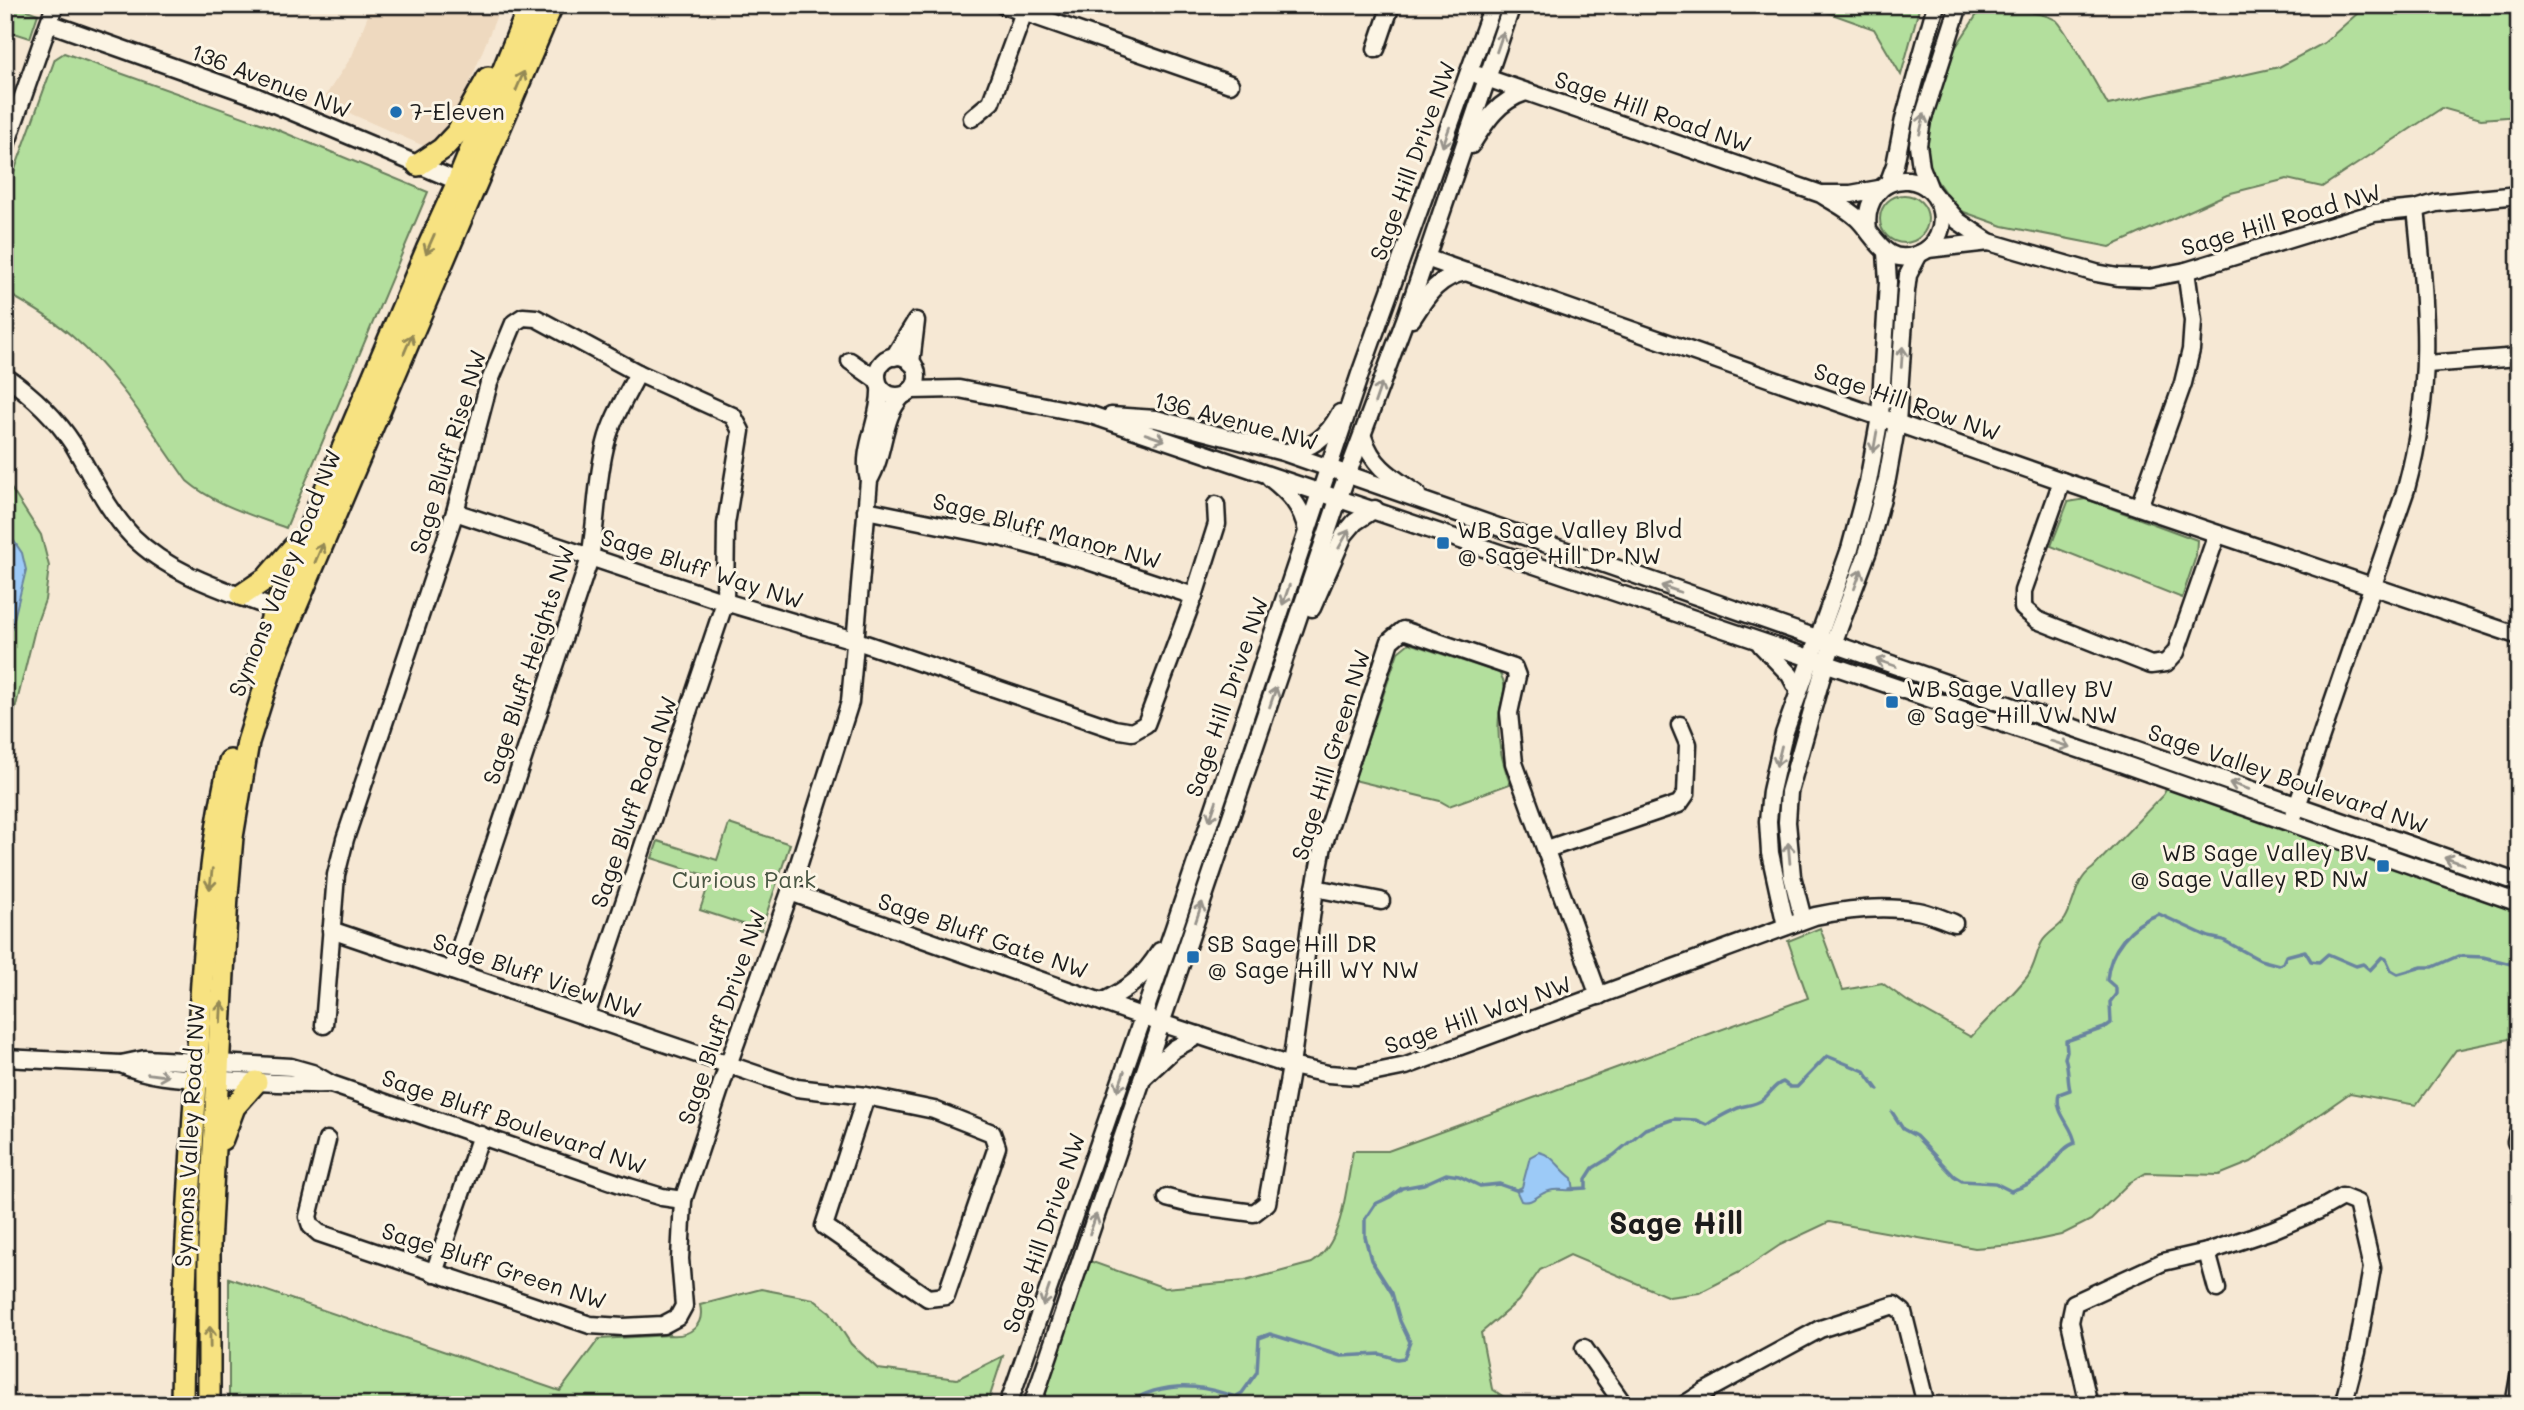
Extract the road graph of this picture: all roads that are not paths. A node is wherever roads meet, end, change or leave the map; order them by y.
1 (55, 5) edge
2 (530, 5) edge
3 (552, 5) edge
4 (1003, 5) edge
5 (1391, 5) edge
6 (1493, 5) edge
7 (1512, 5) edge
8 (1937, 5) edge
9 (1959, 5) edge
10 (1024, 12) junction
11 (49, 23) junction
12 (1376, 49) dead end
13 (510, 53) junction
14 (1469, 72) junction
15 (1487, 78) junction
16 (1230, 84) dead end
17 (1526, 92) junction
18 (972, 118) dead end
19 (5, 148) edge
20 (418, 165) junction
21 (1458, 165) junction
22 (466, 186) junction
23 (1884, 187) junction
24 (1821, 194) junction
25 (1934, 194) junction
26 (2519, 195) edge
27 (2416, 209) junction
28 (1868, 230) junction
29 (1989, 242) junction
30 (1886, 252) junction
31 (1923, 252) junction
32 (1426, 258) junction
33 (2186, 271) junction
34 (1467, 272) junction
35 (1373, 340) junction
36 (1394, 348) junction
37 (2519, 357) edge
38 (888, 360) junction
39 (2427, 364) junction
40 (913, 366) junction
41 (638, 373) junction
42 (1360, 374) junction
43 (5, 376) edge
44 (879, 384) junction
45 (959, 389) junction
46 (906, 393) junction
47 (1091, 415) junction
48 (1880, 417) junction
49 (1897, 423) junction
50 (1363, 437) junction
51 (1283, 452) junction
52 (1329, 469) junction
53 (1265, 474) junction
54 (1347, 476) junction
55 (869, 480) junction
56 (2062, 481) junction
57 (1321, 491) junction
58 (1339, 497) junction
59 (1216, 505) dead end
60 (1436, 507) junction
61 (2139, 507) junction
62 (1375, 509) junction
63 (866, 510) junction
64 (455, 512) junction
65 (309, 529) junction
66 (1307, 531) junction
67 (2217, 534) junction
68 (590, 558) junction
69 (2373, 587) junction
70 (242, 595) junction
71 (1194, 596) junction
72 (725, 602) junction
73 (284, 612) junction
74 (2519, 636) edge
75 (1818, 640) junction
76 (857, 641) junction
77 (1757, 641) junction
78 (1291, 643) junction
79 (1834, 645) junction
80 (1818, 663) junction
81 (1798, 691) junction
82 (1680, 725) dead end
83 (2297, 806) junction
84 (2291, 824) junction
85 (1547, 849) junction
86 (2519, 883) edge
87 (1315, 888) junction
88 (790, 891) junction
89 (1381, 901) dead end
90 (2519, 903) edge
91 (1803, 919) junction
92 (1954, 923) dead end
93 (1786, 926) junction
94 (1174, 928) junction
95 (331, 930) junction
96 (452, 971) junction
97 (1599, 996) junction
98 (1102, 1002) junction
99 (586, 1016) junction
100 (1143, 1017) junction
101 (1161, 1023) junction
102 (324, 1026) dead end
103 (1199, 1035) junction
104 (5, 1058) edge
105 (728, 1065) junction
106 (1291, 1066) junction
107 (196, 1070) junction
108 (219, 1071) junction
109 (1143, 1079) junction
110 (256, 1082) junction
111 (331, 1084) junction
112 (866, 1096) junction
113 (2519, 1129) edge
114 (481, 1135) junction
115 (327, 1140) dead end
116 (2519, 1148) edge
117 (214, 1160) junction
118 (1167, 1198) dead end
119 (683, 1200) junction
120 (2207, 1252) junction
121 (434, 1273) junction
122 (2217, 1289) dead end
123 (1584, 1348) dead end
124 (2519, 1377) edge
125 (182, 1405) edge
126 (209, 1405) edge
127 (1008, 1405) edge
128 (1032, 1405) edge
129 (1624, 1405) edge
130 (1684, 1405) edge
131 (1926, 1405) edge
132 (2089, 1405) edge
133 (2343, 1405) edge
134 (2514, 1405) edge

1 - 11 street
2 - 13 main road, Symons Valley Road NW
22 -> 3 main road, Symons Valley Road NW
4 - 10 street
5 - 12 street
6 - 14 street, Sage Hill Drive NW
15 -> 7 street, Sage Hill Drive NW
8 - 23 street
25 -> 9 street
10 - 16 street
10 - 18 street
11 - 19 street
11 - 20 street, 136 Avenue NW
13 - 20 main road
13 - 22 main road, Symons Valley Road NW
14 - 15 street, Sage Hill Road NW
14 -> 35 street, Sage Hill Drive NW
15 - 17 street, Sage Hill Road NW
15 - 21 street, Sage Hill Drive NW
17 - 21 street
17 - 24 street, Sage Hill Road NW
20 - 22 street, 136 Avenue NW
21 - 32 street, Sage Hill Drive NW
22 -> 65 main road, Symons Valley Road NW
73 -> 22 main road, Symons Valley Road NW
23 - 24 street, Sage Hill Road NW
23 - 25 street
23 - 28 street
24 - 28 street, Sage Hill Road NW
25 - 29 street, Sage Hill Road NW
25 - 31 street
26 - 27 street
27 - 33 street, Sage Hill Road NW
27 - 39 street, Sage Hill Road NW
28 - 30 street
29 - 31 street, Sage Hill Road NW
29 - 33 street, Sage Hill Road NW
30 - 31 street
30 - 48 street
49 -> 31 street
32 - 34 street, Sage Hill Row NW
32 - 36 street, Sage Hill Drive NW
33 - 61 street
34 - 36 street
34 - 48 street, Sage Hill Row NW
35 - 36 street
35 - 42 street, Sage Hill Drive NW
50 -> 36 street, Sage Hill Drive NW
37 - 39 street
38 - 40 street
38 - 40 street
38 - 44 street
38 - 44 street
39 - 69 street, Sage Hill Road NW
40 - 45 street, 136 Avenue NW
40 - 46 street
41 - 64 street, Sage Bluff Rise NW
41 - 68 street, Sage Bluff Heights NW
41 - 72 street, Sage Bluff Rise NW
42 - 51 street
42 - 52 street, Sage Hill Drive NW
43 - 70 street
44 - 46 street
44 - 55 street, Sage Bluff Drive NW
45 - 46 street, 136 Avenue NW
45 - 47 street, 136 Avenue NW
46 - 55 street, Sage Bluff Drive NW
47 - 51 street, 136 Avenue NW
47 -> 53 street, 136 Avenue NW
48 - 49 street, Sage Hill Row NW
48 -> 75 street
49 - 56 street, Sage Hill Row NW
79 -> 49 street
50 - 54 street, Sage Hill Drive NW
50 - 60 street
51 - 52 street, 136 Avenue NW
52 - 54 street, Sage Valley Boulevard NW
52 - 57 street, Sage Hill Drive NW
53 - 57 street, 136 Avenue NW
53 - 66 street
54 - 58 street, Sage Hill Drive NW
54 - 60 street, Sage Valley Boulevard NW
55 - 63 street, Sage Bluff Drive NW
56 - 61 street, Sage Hill Row NW
56 - 67 street
57 - 58 street, Sage Valley Boulevard NW
57 - 66 street, Sage Hill Drive NW
58 - 62 street, Sage Valley Boulevard NW
58 - 78 street, Sage Hill Drive NW
59 - 71 street
75 -> 60 street, Sage Valley Boulevard NW
61 - 67 street, Sage Hill Row NW
62 - 77 street, Sage Valley Boulevard NW
78 -> 62 street
63 - 71 street, Sage Bluff Manor NW
63 - 76 street, Sage Bluff Drive NW
64 - 68 street, Sage Bluff Way NW
64 - 95 street, Sage Bluff Rise NW
65 - 70 main road
65 - 73 main road, Symons Valley Road NW
66 -> 94 street, Sage Hill Drive NW
67 - 69 street, Sage Hill Row NW
68 - 72 street, Sage Bluff Way NW
68 - 96 street, Sage Bluff Heights NW
69 - 74 street, Sage Hill Row NW
69 - 83 street, Sage Hill Road NW
70 - 73 street
71 - 76 street
72 - 76 street, Sage Bluff Way NW
72 - 99 street, Sage Bluff Road NW
73 -> 107 main road, Symons Valley Road NW
108 -> 73 main road, Symons Valley Road NW
75 - 79 street, Sage Valley Boulevard NW
75 - 80 street
76 - 88 street, Sage Bluff Drive NW
77 - 80 street, Sage Valley Boulevard NW
77 - 81 street
101 -> 78 street, Sage Hill Drive NW
79 - 80 street
83 -> 79 street, Sage Valley Boulevard NW
80 - 81 street
80 -> 84 street, Sage Valley Boulevard NW
91 -> 80 street
81 -> 93 street
82 - 85 street
83 - 84 street, Sage Hill Road NW
86 -> 83 street, Sage Valley Boulevard NW
84 - 90 street, Sage Valley Boulevard NW
85 - 87 street, Sage Hill Green NW
85 - 97 street, Sage Hill Green NW
87 - 89 street
87 - 106 street, Sage Hill Green NW
88 - 98 street, Sage Bluff Gate NW
88 - 105 street, Sage Bluff Drive NW
91 - 92 street, Sage Hill Way NW
91 - 93 street, Sage Hill Way NW
93 - 97 street, Sage Hill Way NW
94 - 98 street
94 - 100 street, Sage Hill Drive NW
95 - 96 street, Sage Bluff View NW
95 - 102 street, Sage Bluff Rise NW
96 - 99 street, Sage Bluff View NW
97 - 106 street, Sage Hill Way NW
98 - 100 street, Sage Bluff Gate NW
99 - 105 street, Sage Bluff View NW
100 - 101 street, Sage Bluff Gate NW
100 -> 127 street, Sage Hill Drive NW
101 - 103 street, Sage Hill Way NW
101 - 109 street, Sage Hill Drive NW
103 - 106 street, Sage Hill Way NW
103 - 109 street
104 - 107 street, Sage Bluff Boulevard NW
105 - 112 street, Sage Bluff View NW
105 - 119 street, Sage Bluff Drive NW
106 - 118 street, Sage Hill Green NW
107 - 108 street, Sage Bluff Boulevard NW
107 - 125 main road, Symons Valley Road NW
108 - 110 street, Sage Bluff Boulevard NW
108 - 111 street, Sage Bluff Boulevard NW
108 - 117 main road, Symons Valley Road NW
128 -> 109 street, Sage Hill Drive NW
110 - 111 street, Sage Bluff Boulevard NW
110 - 117 main road
111 - 114 street, Sage Bluff Boulevard NW
112 - 112 street, Sage Bluff View NW
113 - 116 street
114 - 119 street, Sage Bluff Boulevard NW
114 - 121 street
115 - 121 street, Sage Bluff Green NW
126 -> 117 main road, Symons Valley Road NW
119 - 121 street, Sage Bluff Green NW
120 - 122 street
120 - 132 street
120 - 133 street
123 - 129 street
124 - 134 street
130 - 131 street

